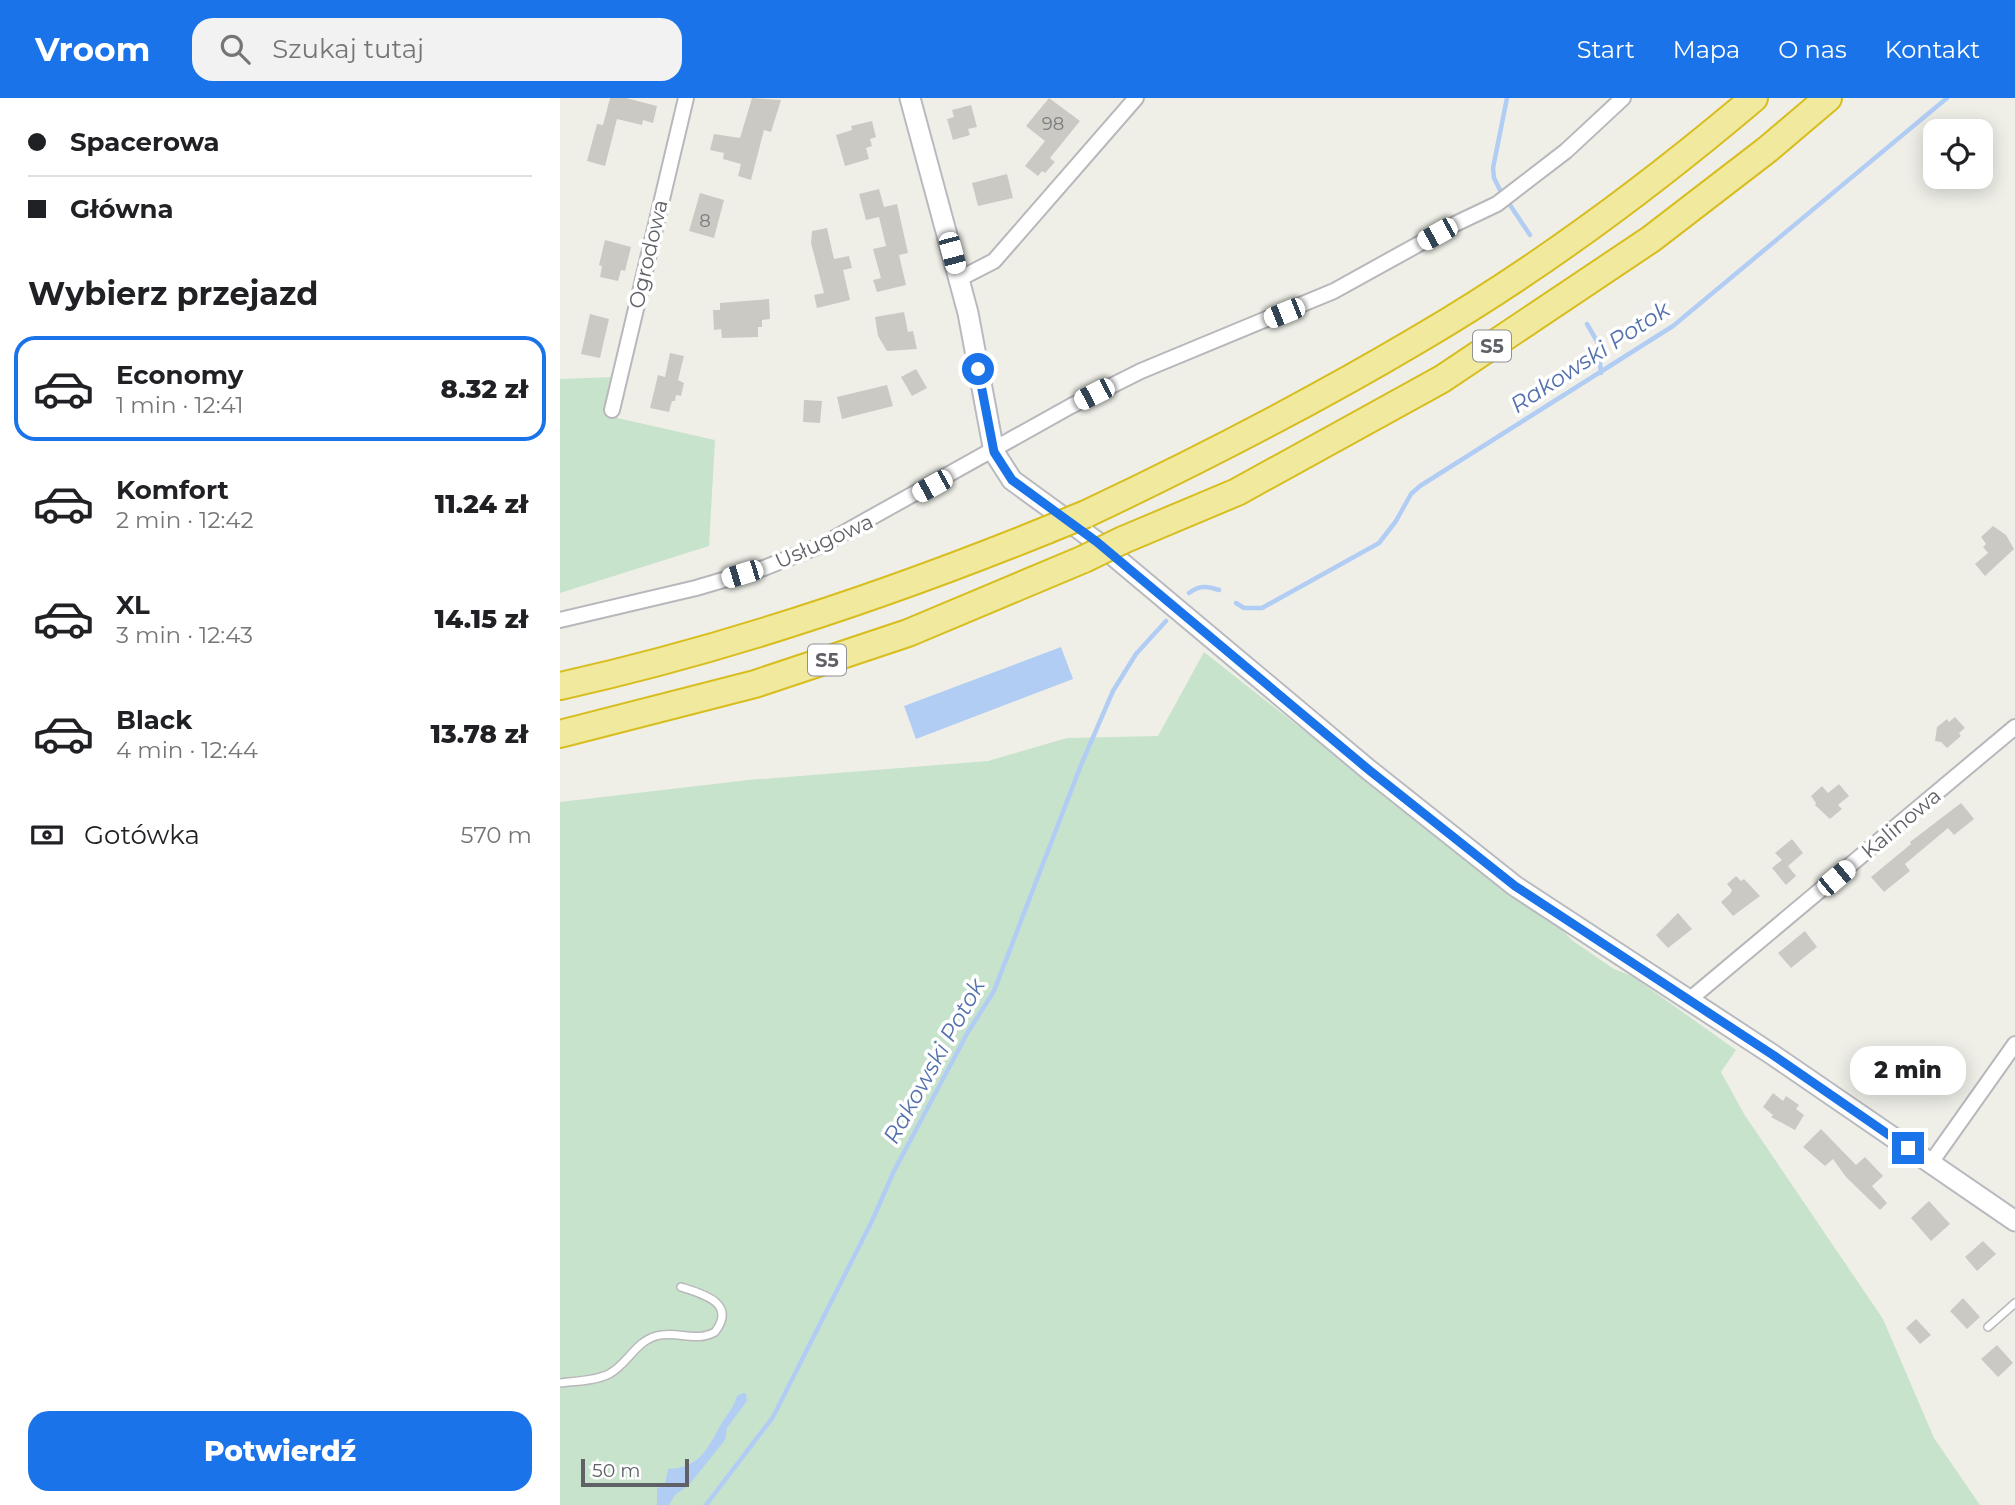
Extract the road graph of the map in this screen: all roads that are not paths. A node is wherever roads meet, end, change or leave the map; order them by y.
1 (686, 98) edge
2 (910, 98) edge
3 (1136, 98) edge
4 (1623, 98) edge
5 (1755, 98) edge
6 (1828, 98) edge
7 (959, 279) junction
8 (612, 410) dead end
9 (994, 452) junction
10 (560, 621) edge
11 (560, 686) edge
12 (2015, 727) edge
13 (560, 734) edge
14 (1689, 1000) junction
15 (2015, 1044) edge
16 (1930, 1164) junction
17 (2015, 1222) edge
18 (681, 1287) dead end
19 (2015, 1303) edge
20 (1988, 1327) dead end
21 (563, 1383) edge
22 (560, 1392) edge

1 - 8 street, Ogrodowa
2 - 7 street
3 - 7 street
4 - 9 street, Usługowa
5 - 11 highway, S5, bridge
6 - 13 highway, S5, bridge
7 - 9 street
9 - 10 street, Usługowa
9 - 14 street
12 - 14 street, Kalinowa
14 - 16 street
15 - 16 street
16 - 17 street
18 - 21 lane
19 - 20 lane
21 - 22 lane

